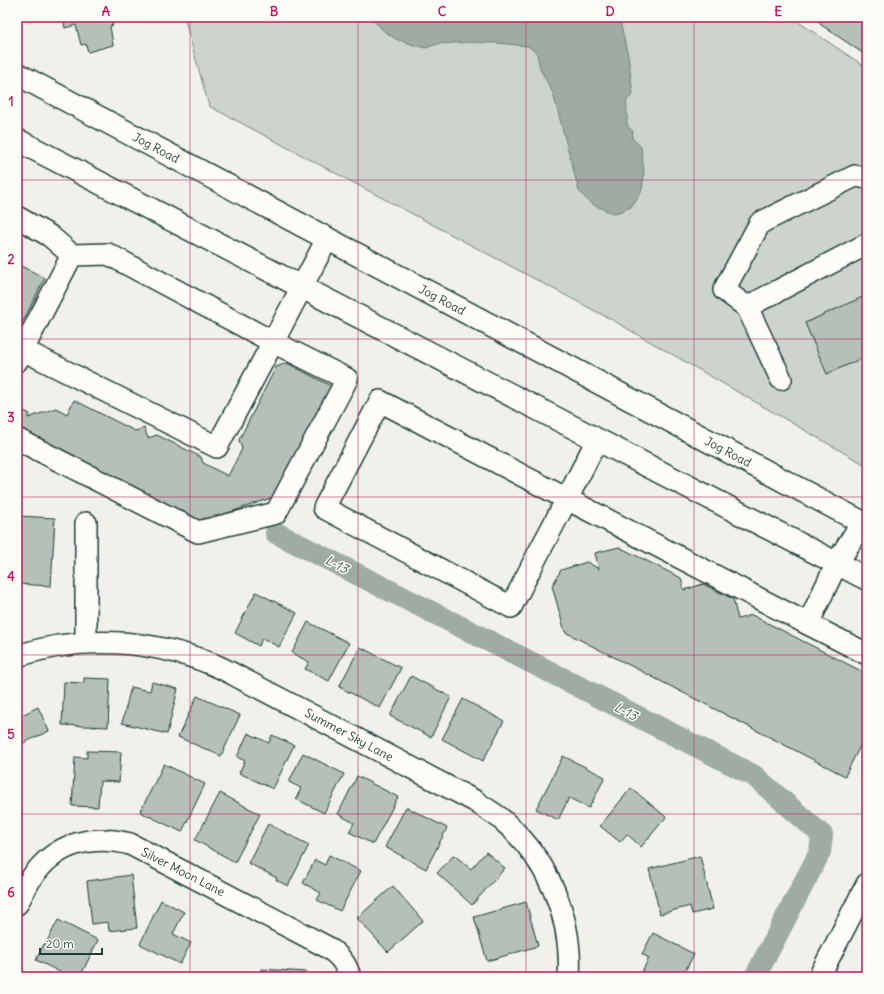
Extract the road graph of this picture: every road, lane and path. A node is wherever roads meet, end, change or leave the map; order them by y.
1 (17, 74) edge
2 (17, 140) edge
3 (867, 178) edge
4 (17, 217) edge
5 (327, 239) junction
6 (867, 244) edge
7 (72, 255) junction
8 (302, 287) junction
9 (746, 308) junction
10 (273, 342) junction
11 (19, 355) edge
12 (781, 379) dead end
13 (17, 439) edge
14 (597, 440) junction
15 (567, 499) junction
16 (865, 520) edge
17 (86, 523) dead end
18 (836, 563) junction
19 (867, 579) edge
20 (808, 624) junction
21 (86, 643) junction
22 (867, 654) edge
23 (17, 656) edge
24 (867, 884) edge
25 (17, 904) edge
26 (350, 977) edge
27 (569, 977) edge
28 (819, 977) edge

1 - 5 main road, Jog Road
2 - 8 main road
3 - 9 street
4 - 7 street
5 - 8 street
5 - 16 main road, Jog Road
6 - 9 street
7 - 10 street
7 - 11 street
8 - 10 street
8 - 14 main road
9 - 12 street
10 - 11 street
10 - 13 street
14 - 15 street
14 - 18 main road
15 - 15 street
15 - 20 street
16 - 18 main road
17 - 21 street
18 - 19 main road
18 - 20 street
20 - 22 street
21 - 23 street, Summer Sky Lane
21 - 27 street, Summer Sky Lane
24 - 28 street
25 - 26 street, Silver Moon Lane

